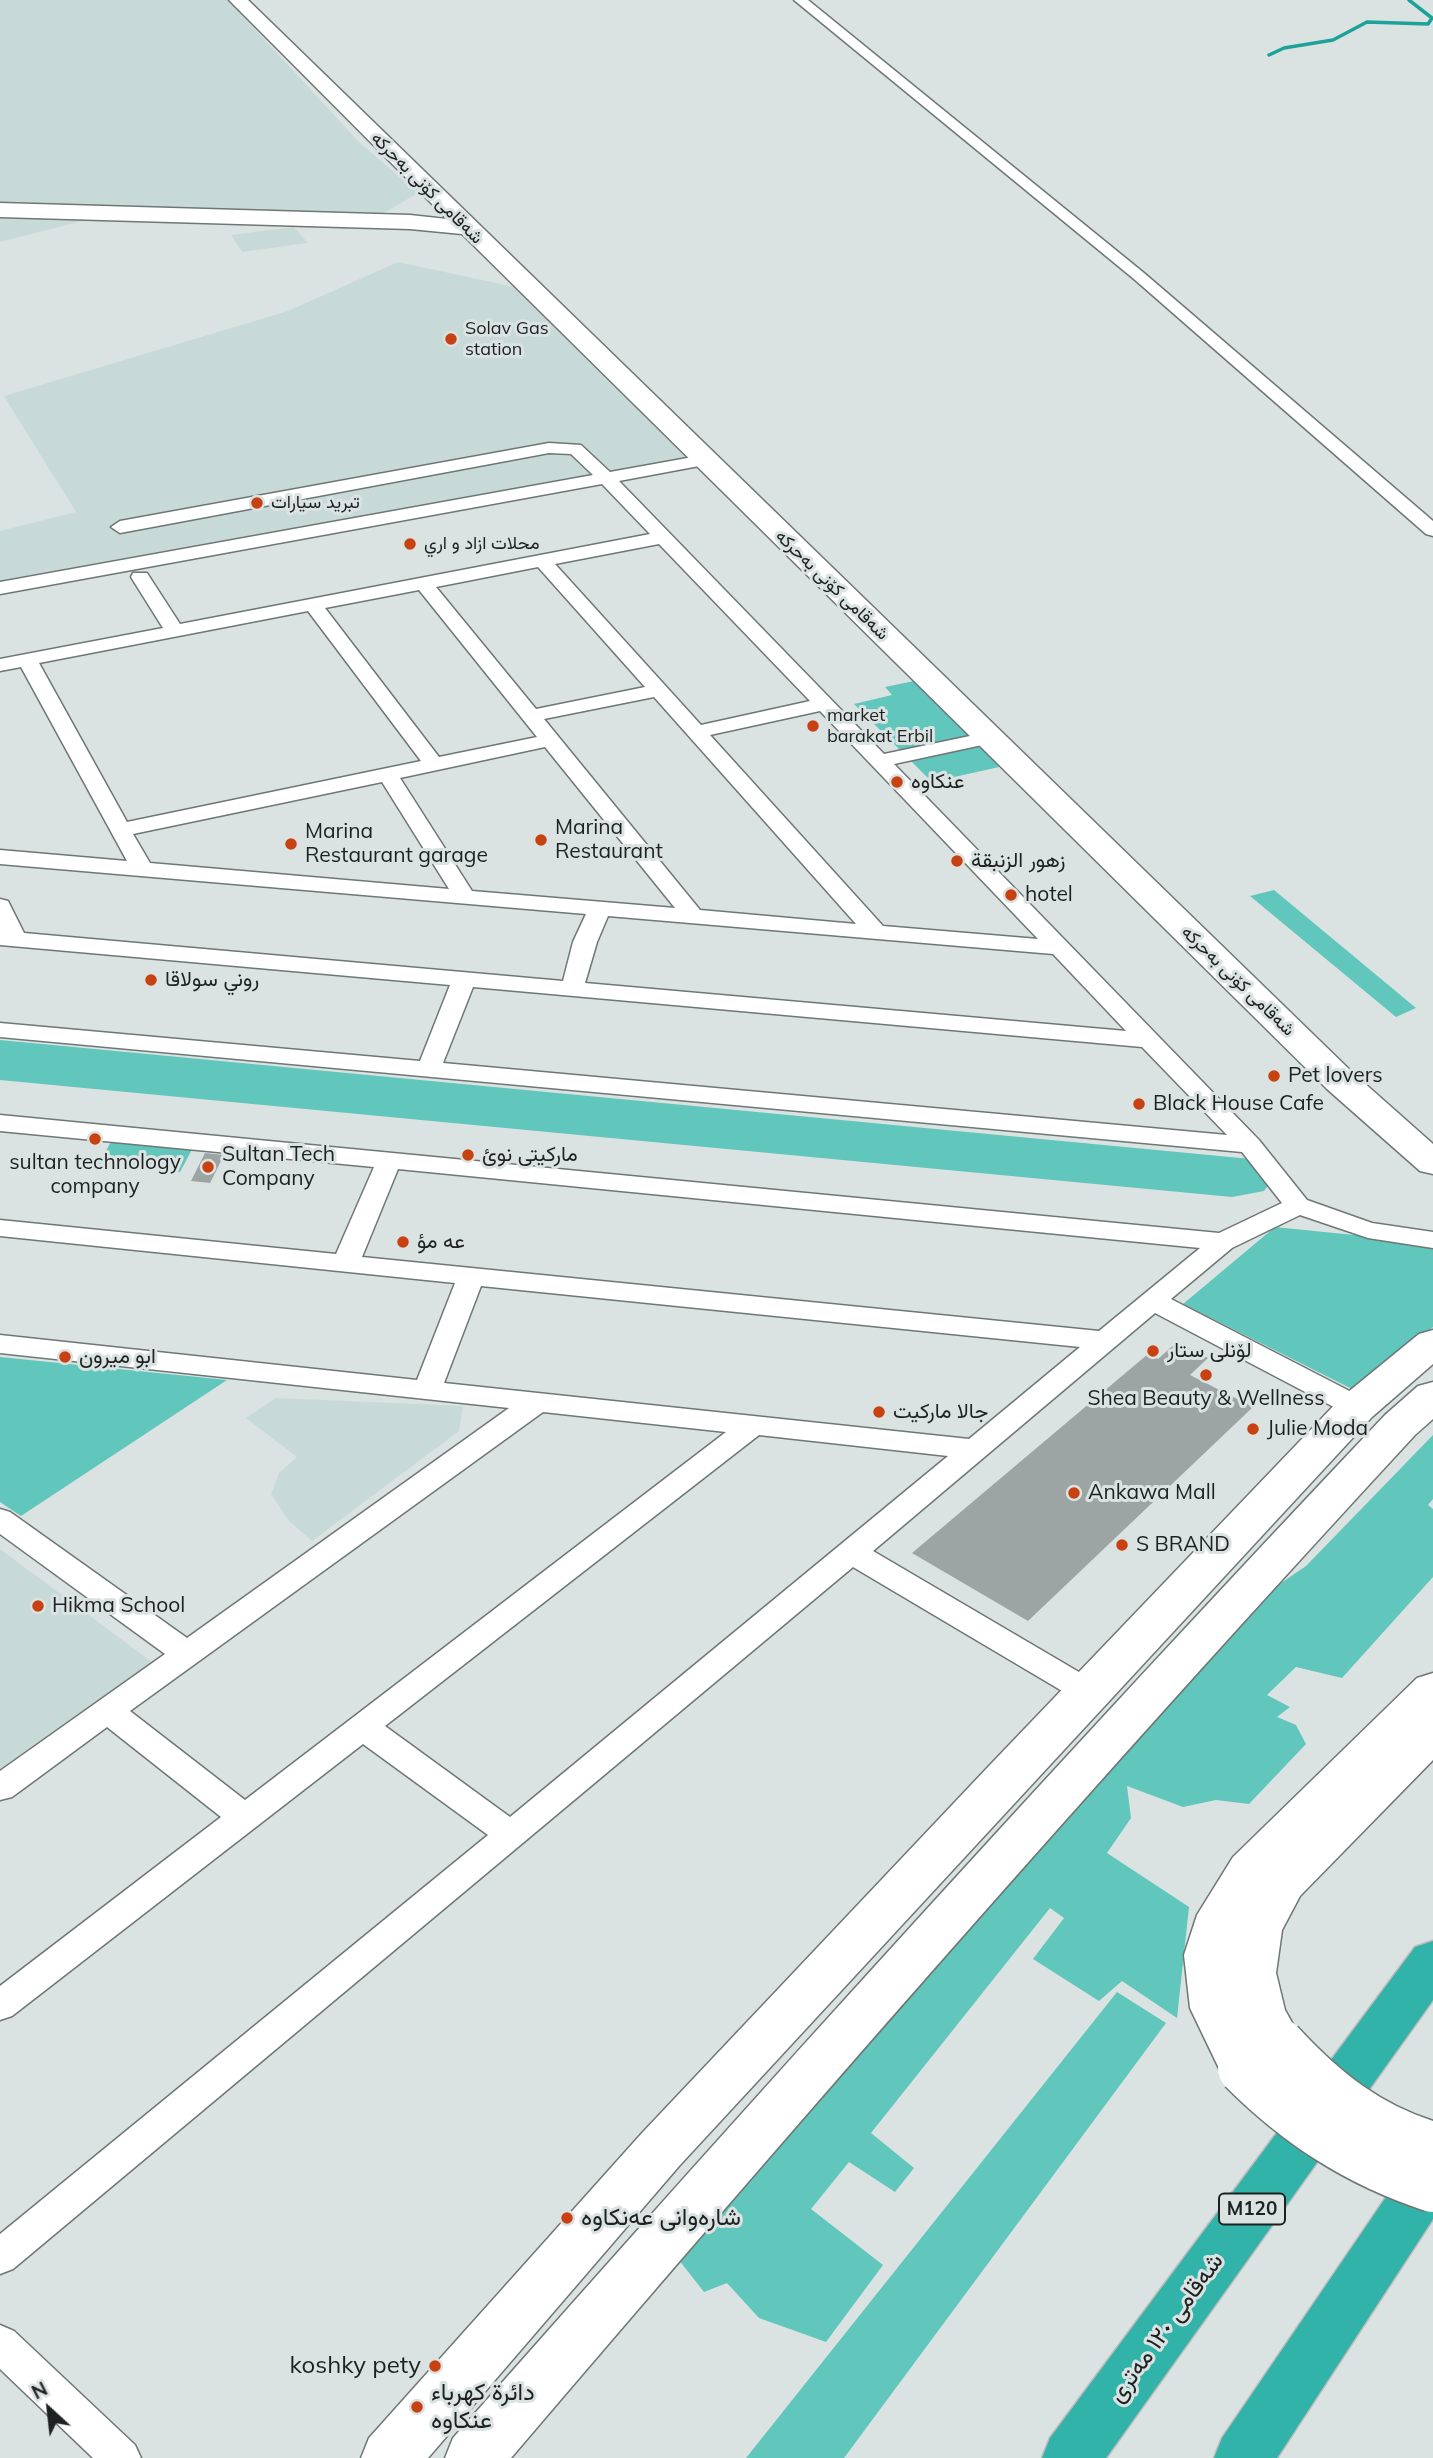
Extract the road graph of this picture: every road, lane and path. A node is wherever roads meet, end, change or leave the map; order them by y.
1 (238, 0) edge
2 (259, 0) edge
3 (800, 0) edge
4 (430, 190) junction
5 (0, 210) edge
6 (370, 222) junction
7 (467, 228) junction
8 (704, 460) junction
9 (612, 483) junction
10 (120, 527) dead end
11 (1433, 530) edge
12 (664, 537) junction
13 (542, 560) junction
14 (140, 577) junction
15 (423, 583) junction
16 (0, 588) edge
17 (0, 603) edge
18 (313, 605) junction
19 (175, 631) junction
20 (27, 660) junction
21 (0, 665) edge
22 (658, 690) junction
23 (825, 704) junction
24 (531, 716) junction
25 (696, 732) junction
26 (989, 738) junction
27 (550, 740) junction
28 (880, 761) junction
29 (433, 763) junction
30 (387, 773) junction
31 (120, 830) junction
32 (0, 857) edge
33 (142, 869) junction
34 (466, 897) junction
35 (0, 906) edge
36 (600, 909) junction
37 (693, 916) junction
38 (876, 932) junction
39 (8, 939) edge
40 (1061, 948) junction
41 (1247, 953) dead end
42 (464, 979) junction
43 (572, 989) junction
44 (0, 1030) edge
45 (1149, 1040) junction
46 (429, 1069) junction
47 (0, 1123) edge
48 (1250, 1145) junction
49 (389, 1161) junction
50 (1433, 1163) edge
51 (1298, 1206) junction
52 (0, 1228) edge
53 (1433, 1240) edge
54 (1223, 1242) junction
55 (346, 1263) junction
56 (471, 1276) junction
57 (1153, 1301) junction
58 (1105, 1341) junction
59 (1433, 1343) edge
60 (0, 1344) edge
61 (427, 1390) junction
62 (1433, 1396) edge
63 (537, 1402) junction
64 (1357, 1407) junction
65 (754, 1425) junction
66 (974, 1449) junction
67 (0, 1519) edge
68 (851, 1552) junction
69 (187, 1654) junction
70 (1433, 1690) edge
71 (1090, 1693) junction
72 (108, 1711) junction
73 (363, 1727) junction
74 (1433, 1731) edge
75 (0, 1788) edge
76 (245, 1818) junction
77 (510, 1834) junction
78 (1433, 1961) edge
79 (0, 2006) edge
80 (1261, 2056) junction
81 (695, 2111) junction
82 (746, 2147) junction
83 (1433, 2148) edge
84 (1433, 2173) edge
85 (1433, 2186) edge
86 (0, 2257) edge
87 (0, 2343) edge
88 (121, 2458) edge
89 (390, 2458) edge
90 (474, 2458) edge
91 (1071, 2458) edge
92 (1242, 2458) edge

1 - 4 street, شەقامی کۆنی بەحرکە
2 - 41 street, شەقامی کۆنی بەحرکە
3 - 11 street
4 - 6 street
4 - 7 street, شەقامی کۆنی بەحرکە
5 - 6 street
6 - 7 street
7 - 8 street, شەقامی کۆنی بەحرکە
8 - 9 street
8 - 26 street, شەقامی کۆنی بەحرکە
9 - 10 street
9 - 12 street
9 - 14 street
9 - 16 street
12 - 13 street
12 - 23 street
13 - 15 street
13 - 22 street
14 - 17 street
14 - 19 street
15 - 18 street
15 - 24 street
18 - 19 street
18 - 29 street
19 - 20 street
20 - 21 street
20 - 31 street
22 - 24 street
22 - 25 street
23 - 25 street
23 - 28 street
24 - 27 street
25 - 38 street
26 - 28 street
26 - 50 street, شەقامی کۆنی بەحرکە
27 - 29 street
27 - 37 street
28 - 40 street
29 - 30 street
30 - 31 street
30 - 34 street
31 - 33 street
32 - 33 street
33 - 34 street
34 - 36 street
35 - 39 street
36 - 37 street
36 - 43 street
37 - 38 street
38 - 40 street
39 - 42 street
40 - 45 street
42 - 43 street
42 - 46 street
43 - 45 street
44 - 46 street
45 - 48 street
46 - 48 street
47 - 49 street
48 - 51 street
49 - 54 street
49 - 55 street
51 - 53 street
51 - 54 street
52 - 55 street
54 - 57 street
55 - 56 street
56 - 58 street
56 - 61 street
57 - 58 street
57 - 64 street
58 - 66 street
59 - 64 street
60 - 61 street
61 - 63 street
62 - 82 street
63 - 65 street
63 - 69 street
64 - 71 street
65 - 66 street
65 - 73 street
66 - 68 street
67 - 69 street
68 - 71 street
68 - 77 street
69 - 72 street
70 - 80 street
71 - 81 street
72 - 75 street
72 - 76 street
73 - 76 street
73 - 77 street
74 - 80 street
76 - 79 street
77 - 86 street
78 - 91 highway, شەقامی ١٢٠ مەتری / M120
80 - 83 street, bridge
80 - 85 street, bridge
81 - 82 street
81 - 89 street
82 - 90 street
84 - 92 highway
87 - 88 street

